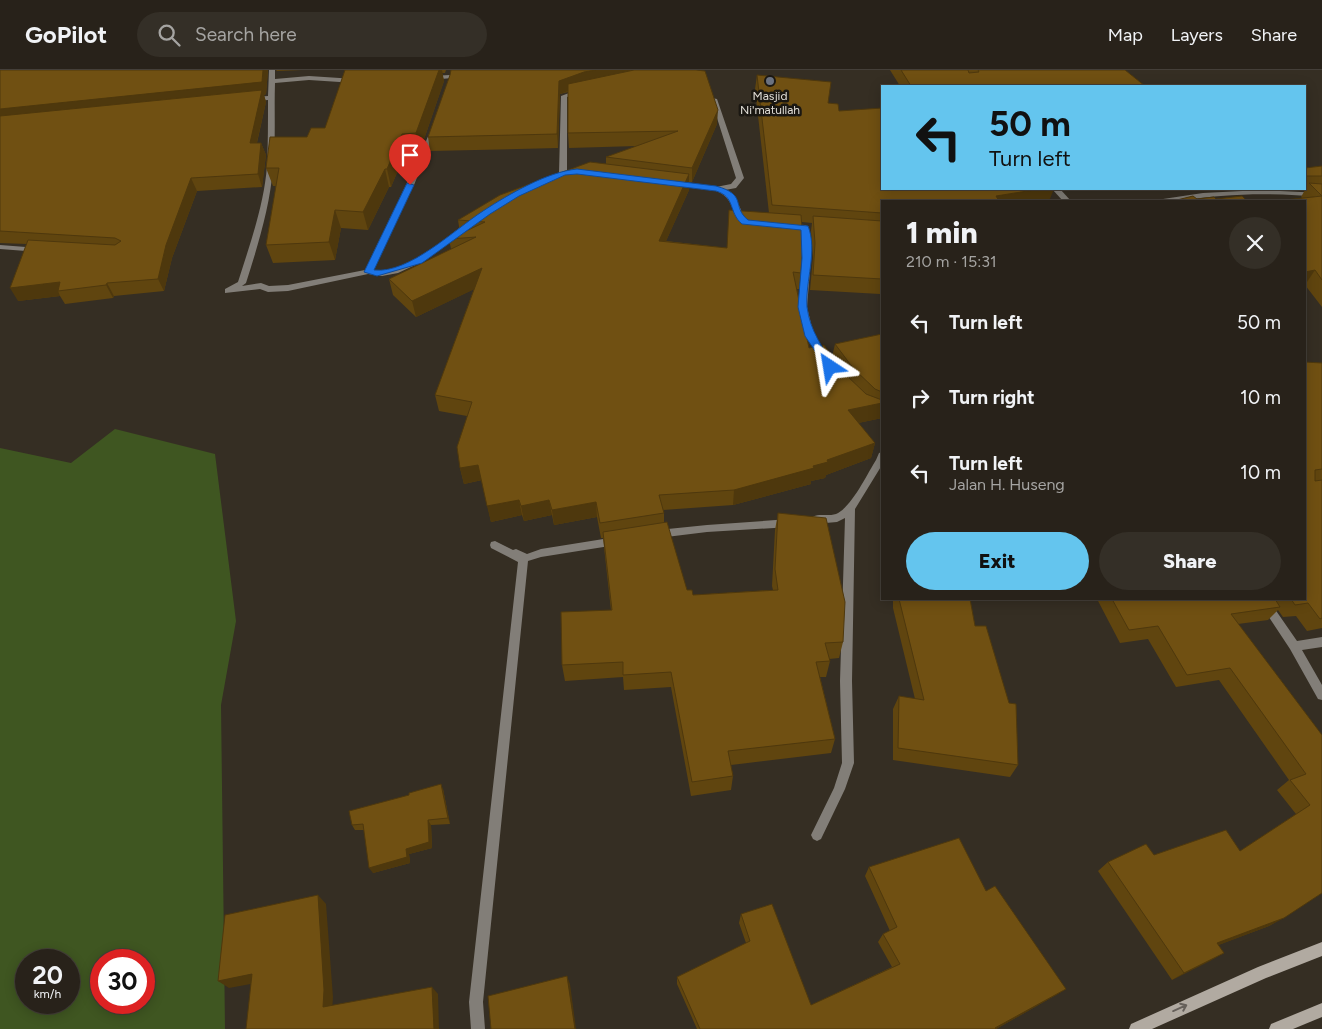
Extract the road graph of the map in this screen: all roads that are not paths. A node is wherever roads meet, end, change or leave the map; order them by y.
1 (272, 70) edge
2 (451, 74) edge
3 (421, 78) edge
4 (363, 81) edge
5 (272, 82) junction
6 (448, 88) edge
7 (710, 88) edge
8 (589, 89) edge
9 (271, 98) junction
10 (242, 100) edge
11 (436, 122) edge
12 (563, 174) edge
13 (670, 183) edge
14 (716, 189) junction
15 (1057, 190) edge
16 (1322, 195) edge
17 (1066, 200) edge
18 (1170, 200) edge
19 (481, 216) edge
20 (750, 224) edge
21 (778, 225) edge
22 (805, 227) junction
23 (815, 228) edge
24 (0, 247) edge
25 (50, 251) edge
26 (368, 272) junction
27 (830, 367) edge
28 (881, 460) edge
29 (850, 509) junction
30 (652, 535) edge
31 (624, 539) edge
32 (1263, 600) edge
33 (1322, 642) edge
34 (1294, 646) junction
35 (1322, 695) edge
36 (817, 836) dead end
37 (1322, 949) edge
38 (1322, 1010) edge
39 (478, 1029) edge
40 (1136, 1029) edge
41 (1276, 1029) edge

1 - 5 street
2 - 3 street
2 - 6 street
4 - 5 street
5 - 9 street
7 - 14 street
8 - 12 street
9 - 10 street
9 - 26 street
11 - 26 street
13 - 14 street
14 - 20 street
15 - 17 street
16 - 18 street
19 - 26 street
21 - 22 street
22 - 23 street
22 - 27 street
24 - 25 street
28 - 29 street
29 - 30 street
29 - 36 street
31 - 39 street
32 - 34 street
33 - 34 street
34 - 35 street
40 -> 37 main road
38 - 41 main road

